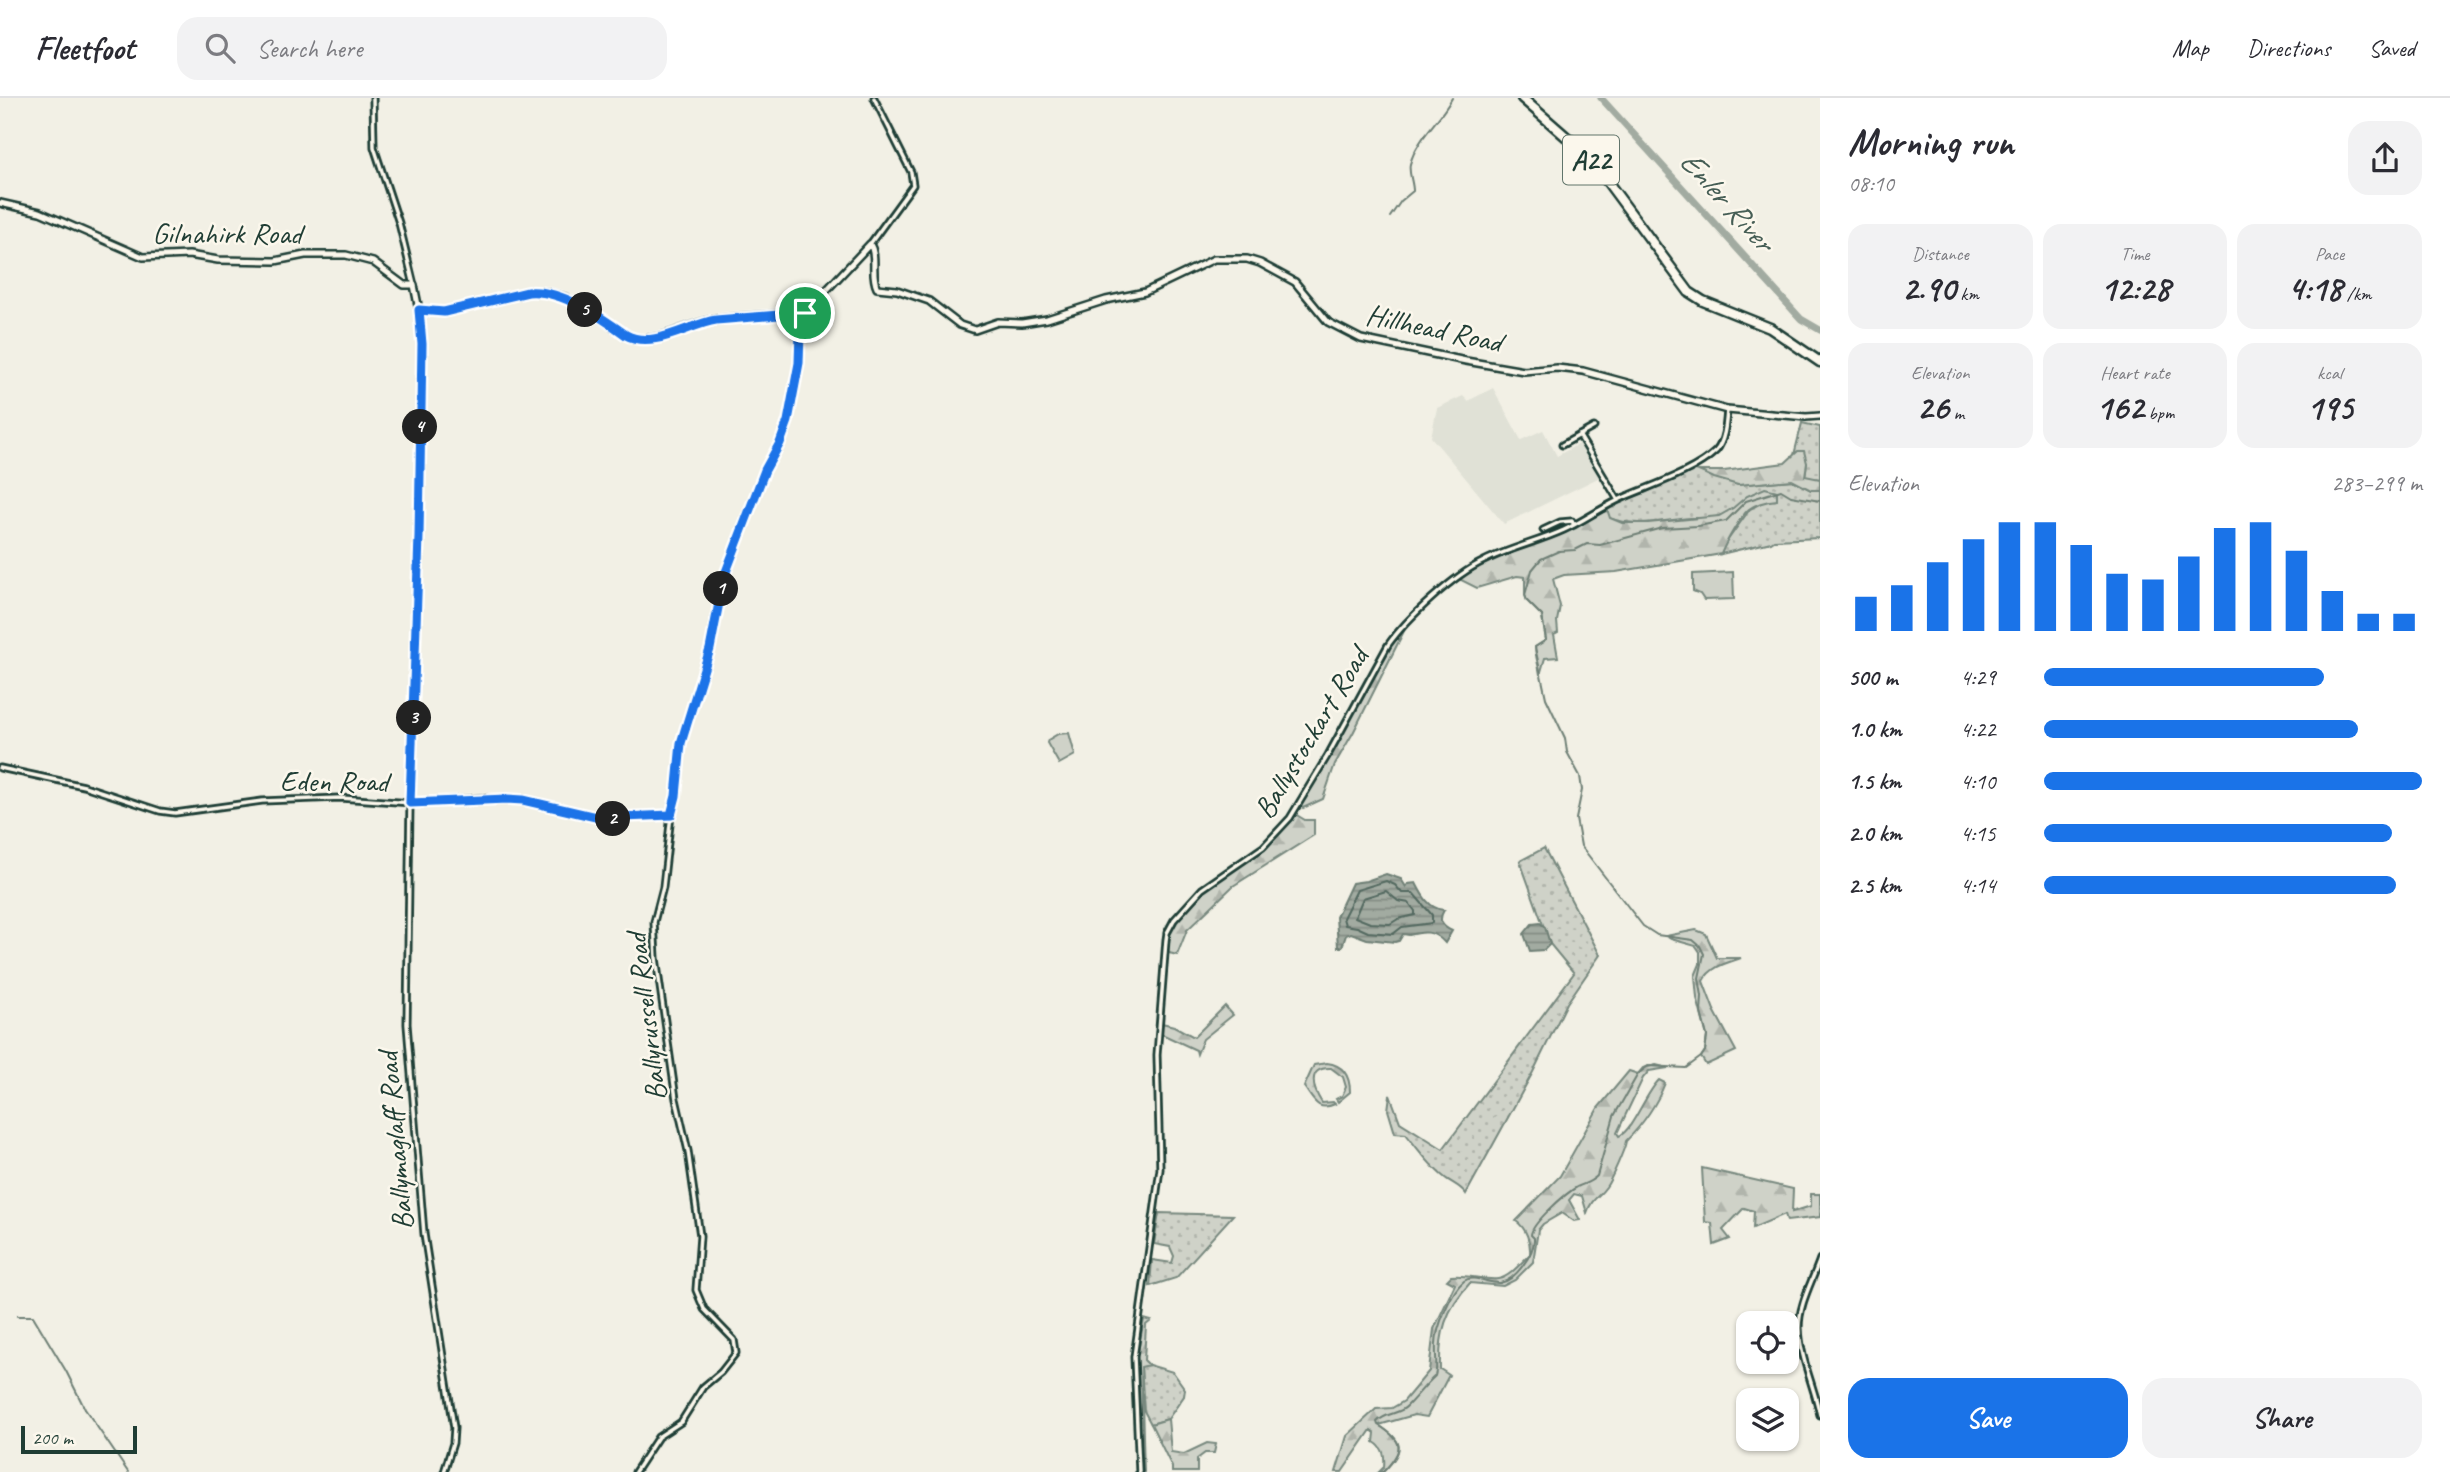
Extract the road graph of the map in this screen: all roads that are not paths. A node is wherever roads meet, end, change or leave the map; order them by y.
1 (373, 98) edge
2 (874, 98) edge
3 (1522, 98) edge
4 (0, 203) edge
5 (870, 244) junction
6 (414, 285) junction
7 (419, 310) junction
8 (805, 313) junction
9 (1820, 362) edge
10 (1727, 410) junction
11 (1820, 416) edge
12 (1594, 426) dead end
13 (1579, 435) junction
14 (1562, 445) dead end
15 (1618, 500) junction
16 (1574, 525) junction
17 (1543, 530) dead end
18 (0, 768) edge
19 (410, 803) junction
20 (671, 815) junction
21 (1820, 1259) edge
22 (1820, 1415) edge
23 (444, 1472) edge
24 (635, 1472) edge
25 (1139, 1472) edge

1 - 6 street
2 - 5 street
3 - 9 highway, A22
4 - 6 street, Gilnahirk Road
5 - 8 street
5 - 10 street, Hillhead Road
6 - 7 street
7 - 8 street
7 - 19 street, Ballymaglaff Road
8 - 20 street, Ballyrussell Road
10 - 11 street, Hillhead Road
10 - 15 street, Ballystockart Road
12 - 13 street
13 - 14 street
13 - 15 street
15 - 16 street, Ballystockart Road
16 - 17 street
16 - 25 street, Ballystockart Road
18 - 19 street, Eden Road
19 - 20 street, Eden Road
19 - 23 street, Ballymaglaff Road
20 - 24 street, Ballyrussell Road
21 - 22 street

